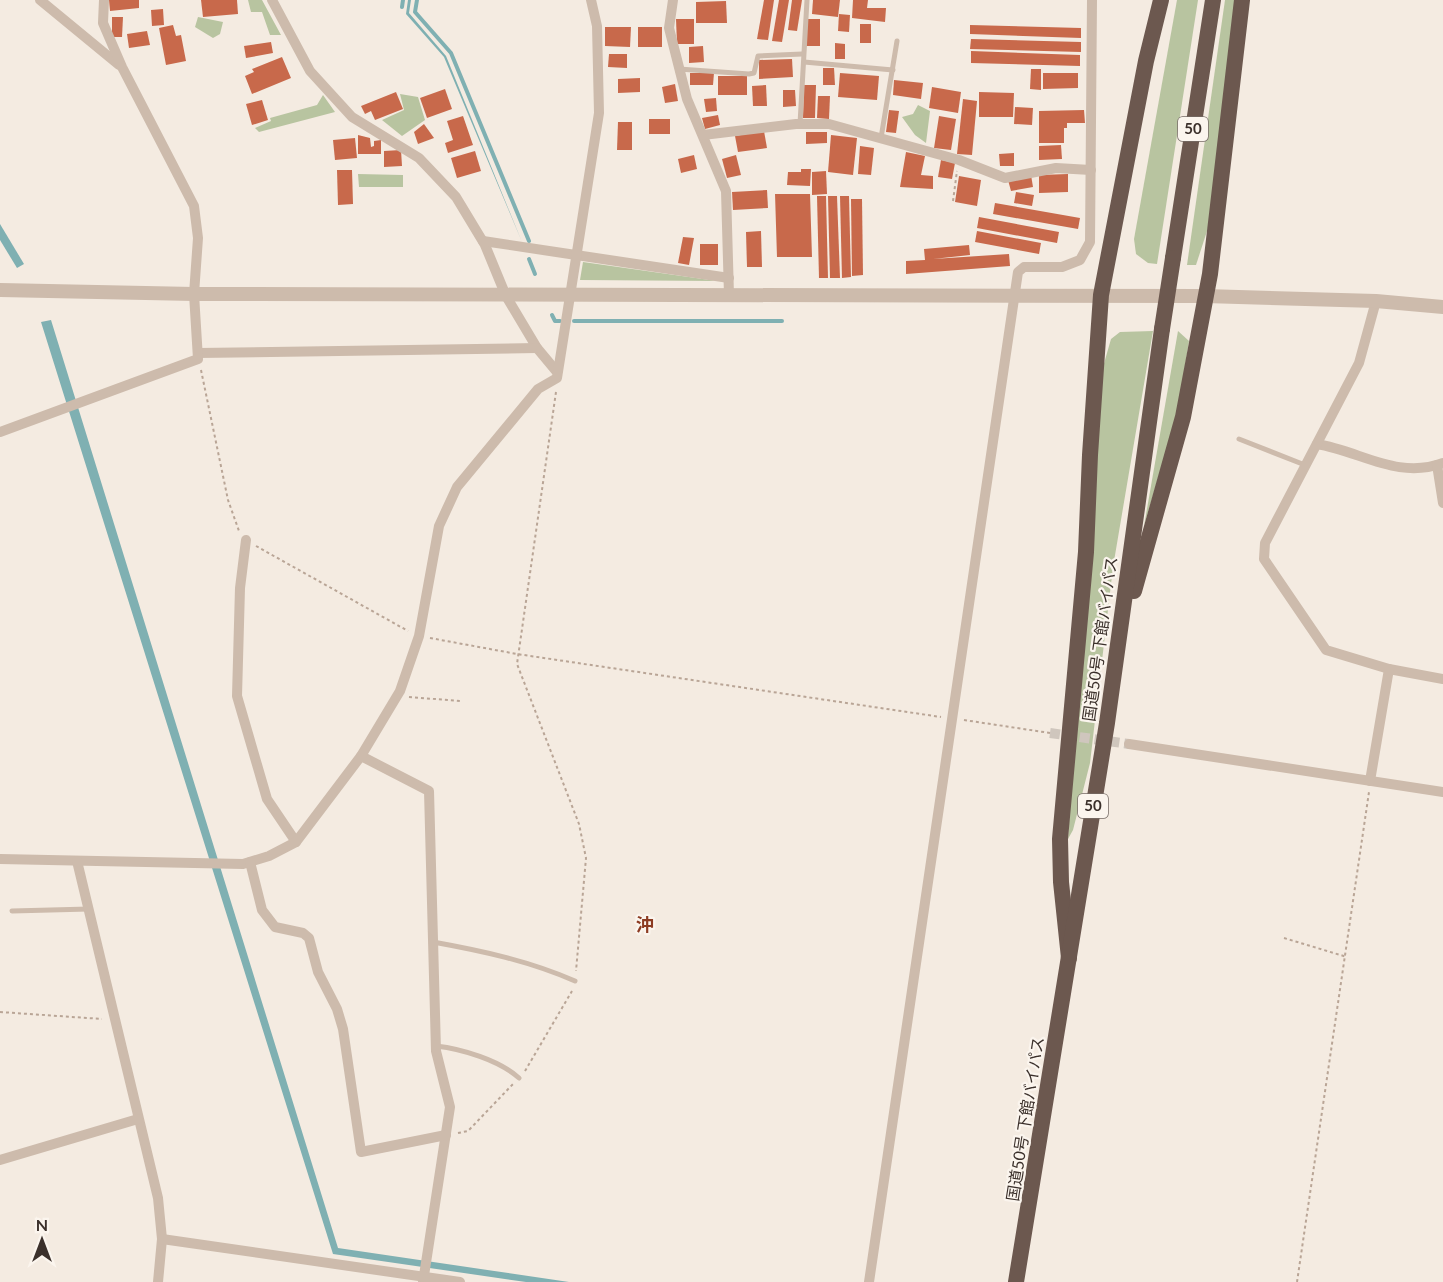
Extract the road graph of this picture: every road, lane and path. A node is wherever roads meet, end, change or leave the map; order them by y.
1 (40, 0) edge
2 (104, 0) edge
3 (272, 0) edge
4 (591, 0) edge
5 (672, 0) edge
6 (807, 0) edge
7 (1092, 0) edge
8 (1161, 0) edge
9 (1214, 0) edge
10 (1242, 0) edge
11 (897, 41) dead end
12 (802, 54) junction
13 (804, 62) junction
14 (122, 68) junction
15 (679, 69) junction
16 (893, 70) junction
17 (800, 124) junction
18 (703, 135) junction
19 (881, 138) junction
20 (959, 160) junction
21 (1091, 170) junction
22 (953, 201) dead end
23 (483, 242) junction
24 (575, 255) junction
25 (729, 278) junction
26 (0, 290) edge
27 (194, 294) junction
28 (571, 294) junction
29 (1014, 294) junction
30 (1101, 295) junction
31 (506, 296) junction
32 (729, 296) junction
33 (1205, 296) junction
34 (1376, 301) junction
35 (1443, 307) edge
36 (537, 348) junction
37 (198, 356) junction
38 (557, 375) junction
39 (0, 432) edge
40 (1239, 439) dead end
41 (1317, 444) junction
42 (1440, 464) edge
43 (1305, 465) junction
44 (1443, 503) edge
45 (246, 540) junction
46 (419, 636) junction
47 (1117, 650) junction
48 (517, 654) junction
49 (1389, 669) junction
50 (1443, 679) edge
51 (398, 695) junction
52 (460, 701) dead end
53 (951, 718) junction
54 (1050, 732) tunnel mouth
55 (1129, 744) tunnel mouth
56 (361, 756) junction
57 (1370, 781) junction
58 (1443, 792) edge
59 (296, 843) junction
60 (0, 859) edge
61 (77, 861) junction
62 (250, 861) junction
63 (88, 909) junction
64 (12, 911) dead end
65 (1284, 938) dead end
66 (431, 942) junction
67 (1347, 957) junction
68 (1069, 958) junction
69 (575, 981) junction
70 (0, 1012) edge
71 (114, 1019) junction
72 (436, 1046) junction
73 (519, 1077) junction
74 (138, 1119) junction
75 (446, 1136) junction
76 (0, 1160) edge
77 (162, 1239) junction
78 (424, 1279) edge
79 (158, 1282) edge
80 (460, 1282) edge
81 (870, 1282) edge
82 (1016, 1282) edge
83 (1298, 1282) edge

1 - 14 street
2 - 14 street
3 - 23 street
4 - 24 street
5 - 15 street
6 - 12 lane
7 - 21 street
8 - 30 highway
9 - 47 highway, 国道50号 下館バイパス / 50, bridge
10 - 33 highway
11 - 16 lane
12 - 13 lane
12 - 15 lane
13 - 16 lane
13 - 17 lane
14 - 27 street
15 - 18 street
16 - 19 lane
17 - 18 street
17 - 19 street
18 - 25 street
19 - 20 street
20 - 21 street
20 - 22 path
21 - 29 street
23 - 24 street
23 - 31 street
24 - 25 street
24 - 28 street
25 - 32 street
26 - 27 street
27 - 31 street
27 - 37 street
28 - 31 street
28 - 32 street
28 - 38 street
29 - 30 street
29 - 32 street
29 - 53 street
30 - 33 street
30 - 68 highway
31 - 36 street
33 - 34 street
33 - 47 highway
34 - 35 street
34 - 41 street
36 - 37 street
36 - 38 street
37 - 39 street
37 - 45 path
38 - 46 street
38 - 48 path
40 - 43 lane
41 - 42 street
41 - 43 street
42 - 44 street
43 - 49 street
45 - 46 path
45 - 59 street
46 - 48 path
46 - 51 street
47 - 68 highway, 国道50号 下館バイパス / 50
48 - 53 path
48 - 69 path
49 - 50 street
49 - 57 street
51 - 52 path
51 - 56 street
53 - 54 path
53 - 81 street
55 - 57 street
56 - 59 street
56 - 66 street
57 - 58 street
57 - 67 path
59 - 62 street
60 - 61 street
61 - 62 street
61 - 63 street
62 - 75 street
63 - 64 lane
63 - 71 street
65 - 67 path
66 - 69 lane
66 - 72 street
67 - 83 path
68 - 82 highway, 国道50号 下館バイパス / 50
69 - 73 path
70 - 71 path
71 - 74 street
72 - 73 lane
72 - 75 street
73 - 75 path
74 - 76 street
74 - 77 street
75 - 78 street
77 - 78 street
77 - 79 street
78 - 80 street

